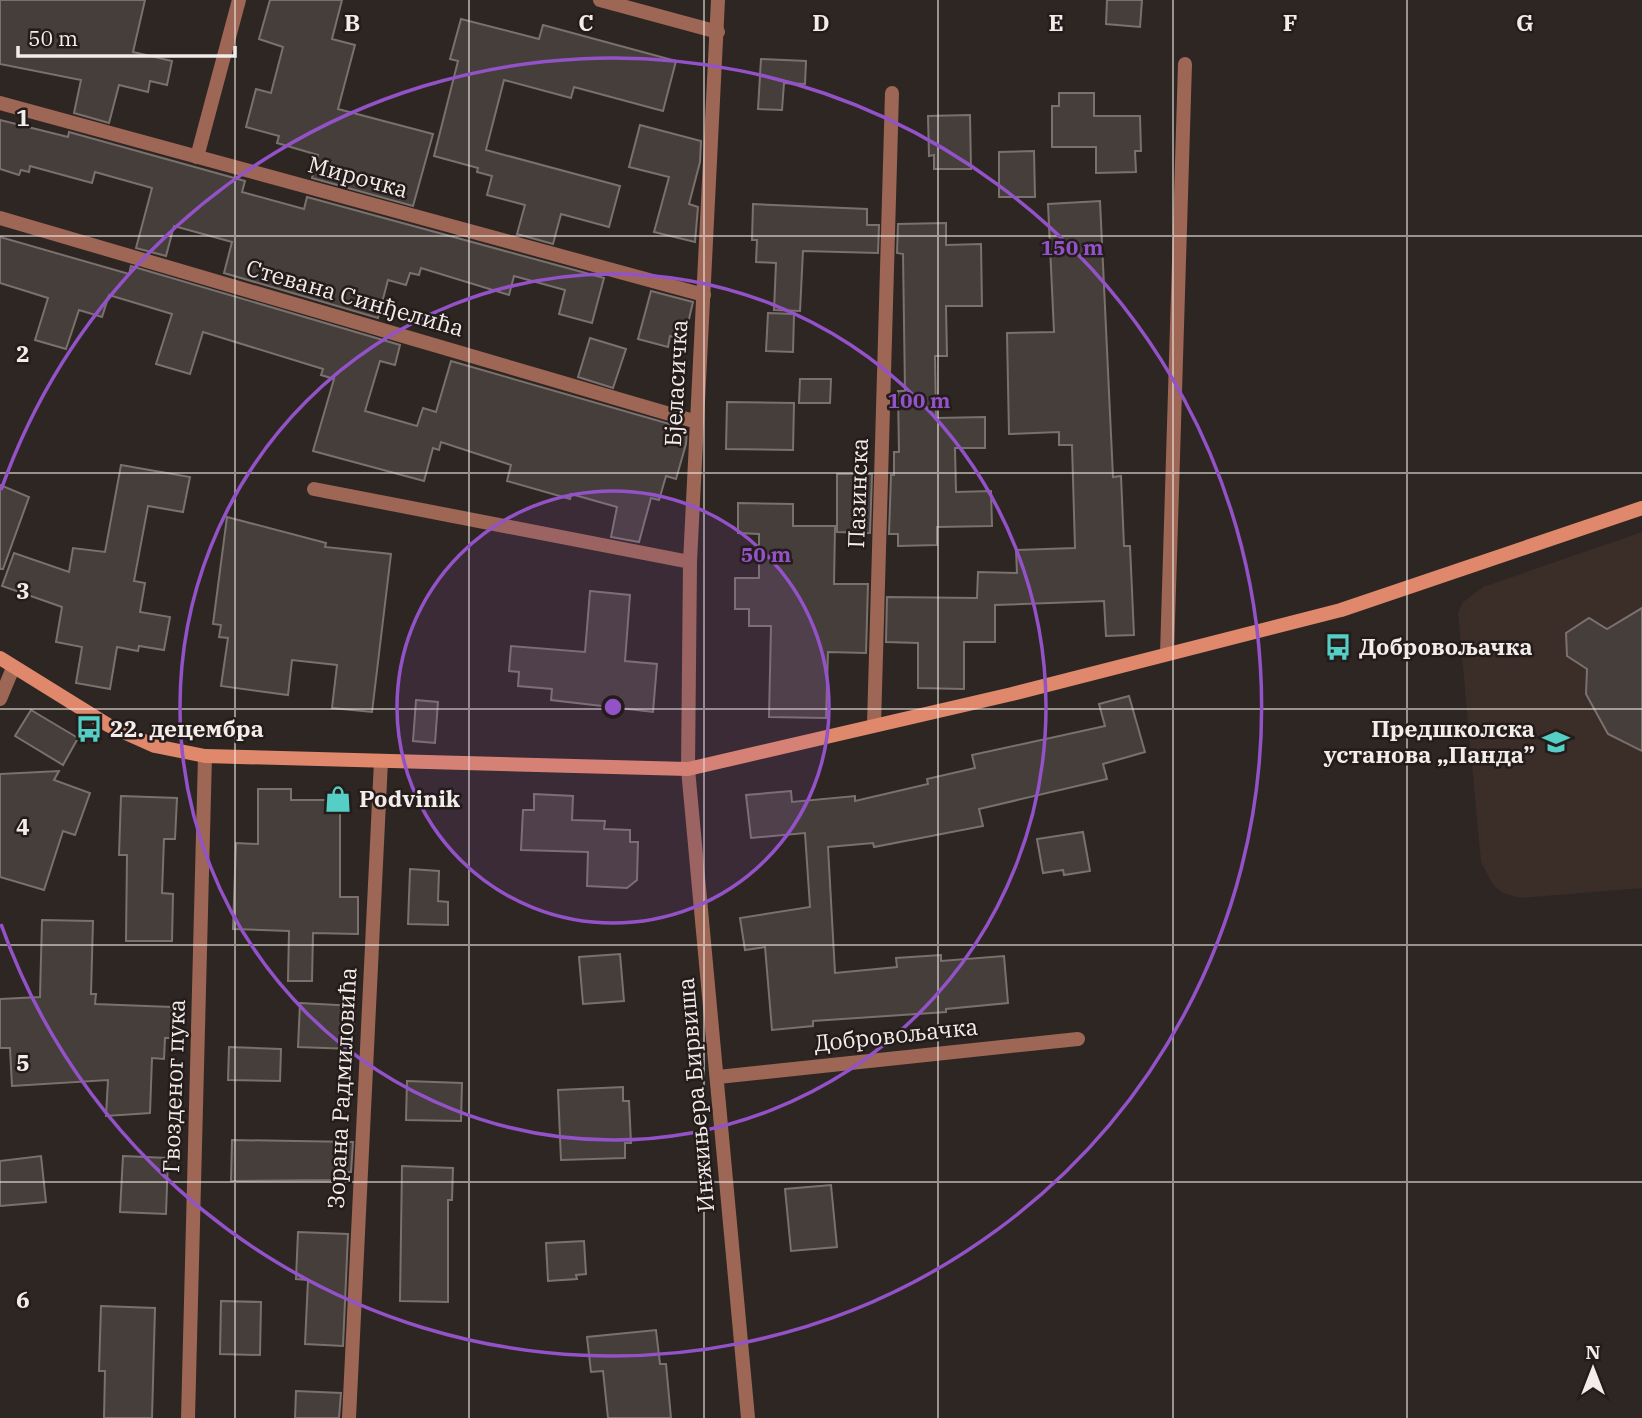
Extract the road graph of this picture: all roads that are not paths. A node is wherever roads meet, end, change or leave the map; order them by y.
1 (239, 0) edge
2 (600, 0) edge
3 (718, 0) edge
4 (718, 32) junction
5 (1185, 64) dead end
6 (892, 93) dead end
7 (0, 103) edge
8 (197, 157) junction
9 (0, 218) edge
10 (704, 295) junction
11 (697, 422) junction
12 (314, 489) dead end
13 (1642, 508) edge
14 (690, 562) junction
15 (1167, 654) junction
16 (0, 658) edge
17 (13, 668) junction
18 (0, 699) edge
19 (874, 725) junction
20 (205, 756) junction
21 (381, 761) junction
22 (688, 769) junction
23 (1078, 1039) dead end
24 (718, 1077) junction
25 (188, 1418) edge
26 (349, 1418) edge
27 (748, 1418) edge

1 - 8 street
2 - 4 street
3 - 4 street, Бјеласичка
4 - 10 street, Бјеласичка
5 - 15 street
6 - 19 street, Пазинска
7 - 8 street, Мирочка
8 - 10 street, Мирочка
9 - 11 street, Стевана Синђелића
10 - 11 street, Бјеласичка
11 - 14 street, Бјеласичка
12 - 14 street
13 - 15 street
14 - 22 street, Бјеласичка
15 - 19 street
16 - 17 street
17 - 18 street
17 - 20 street
19 - 22 street
20 - 21 street
20 - 25 street, Гвозденог пука
21 - 22 street
21 - 26 street, Зорана Радмиловића
22 - 24 street, Инжињера Бирвиша
23 - 24 street, Добровољачка
24 - 27 street, Инжињера Бирвиша

